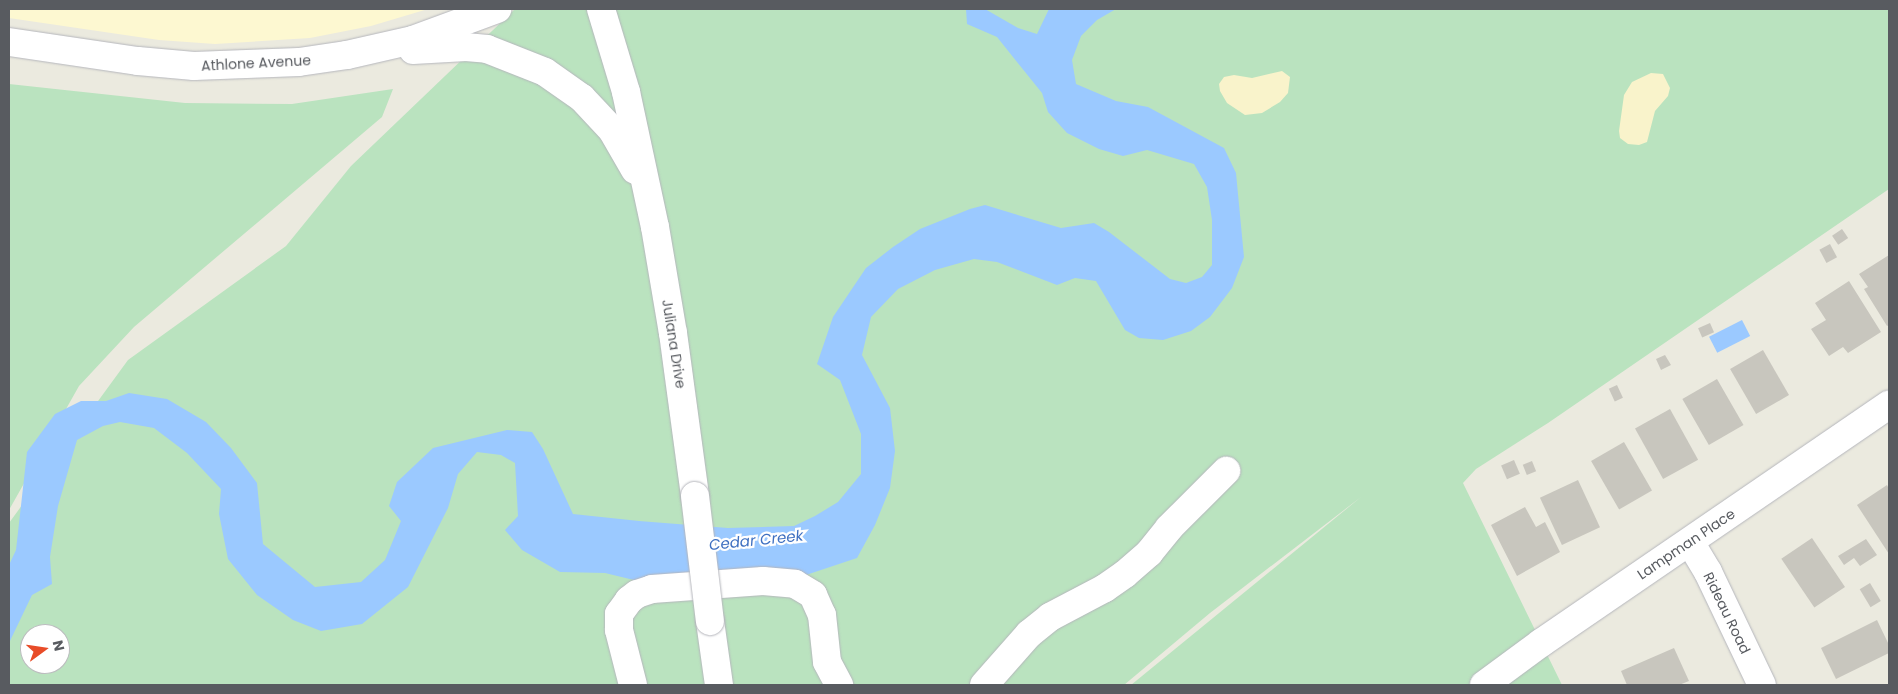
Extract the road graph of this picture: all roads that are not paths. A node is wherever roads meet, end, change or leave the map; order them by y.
1 (496, 9) edge
2 (602, 9) edge
3 (9, 42) edge
4 (347, 55) junction
5 (655, 227) junction
6 (1889, 405) edge
7 (1226, 471) dead end
8 (1690, 542) junction
9 (633, 685) edge
10 (719, 685) edge
11 (839, 685) edge
12 (984, 685) edge
13 (1484, 685) edge
14 (1762, 685) edge

1 - 4 street, Athlone Avenue
2 - 5 street, Juliana Drive
3 - 4 street, Athlone Avenue
4 - 5 street
5 - 10 street, Juliana Drive, bridge
6 - 8 street, Lampman Place
7 - 12 street
8 - 13 street, Lampman Place
8 - 14 street, Rideau Road
9 - 11 street

